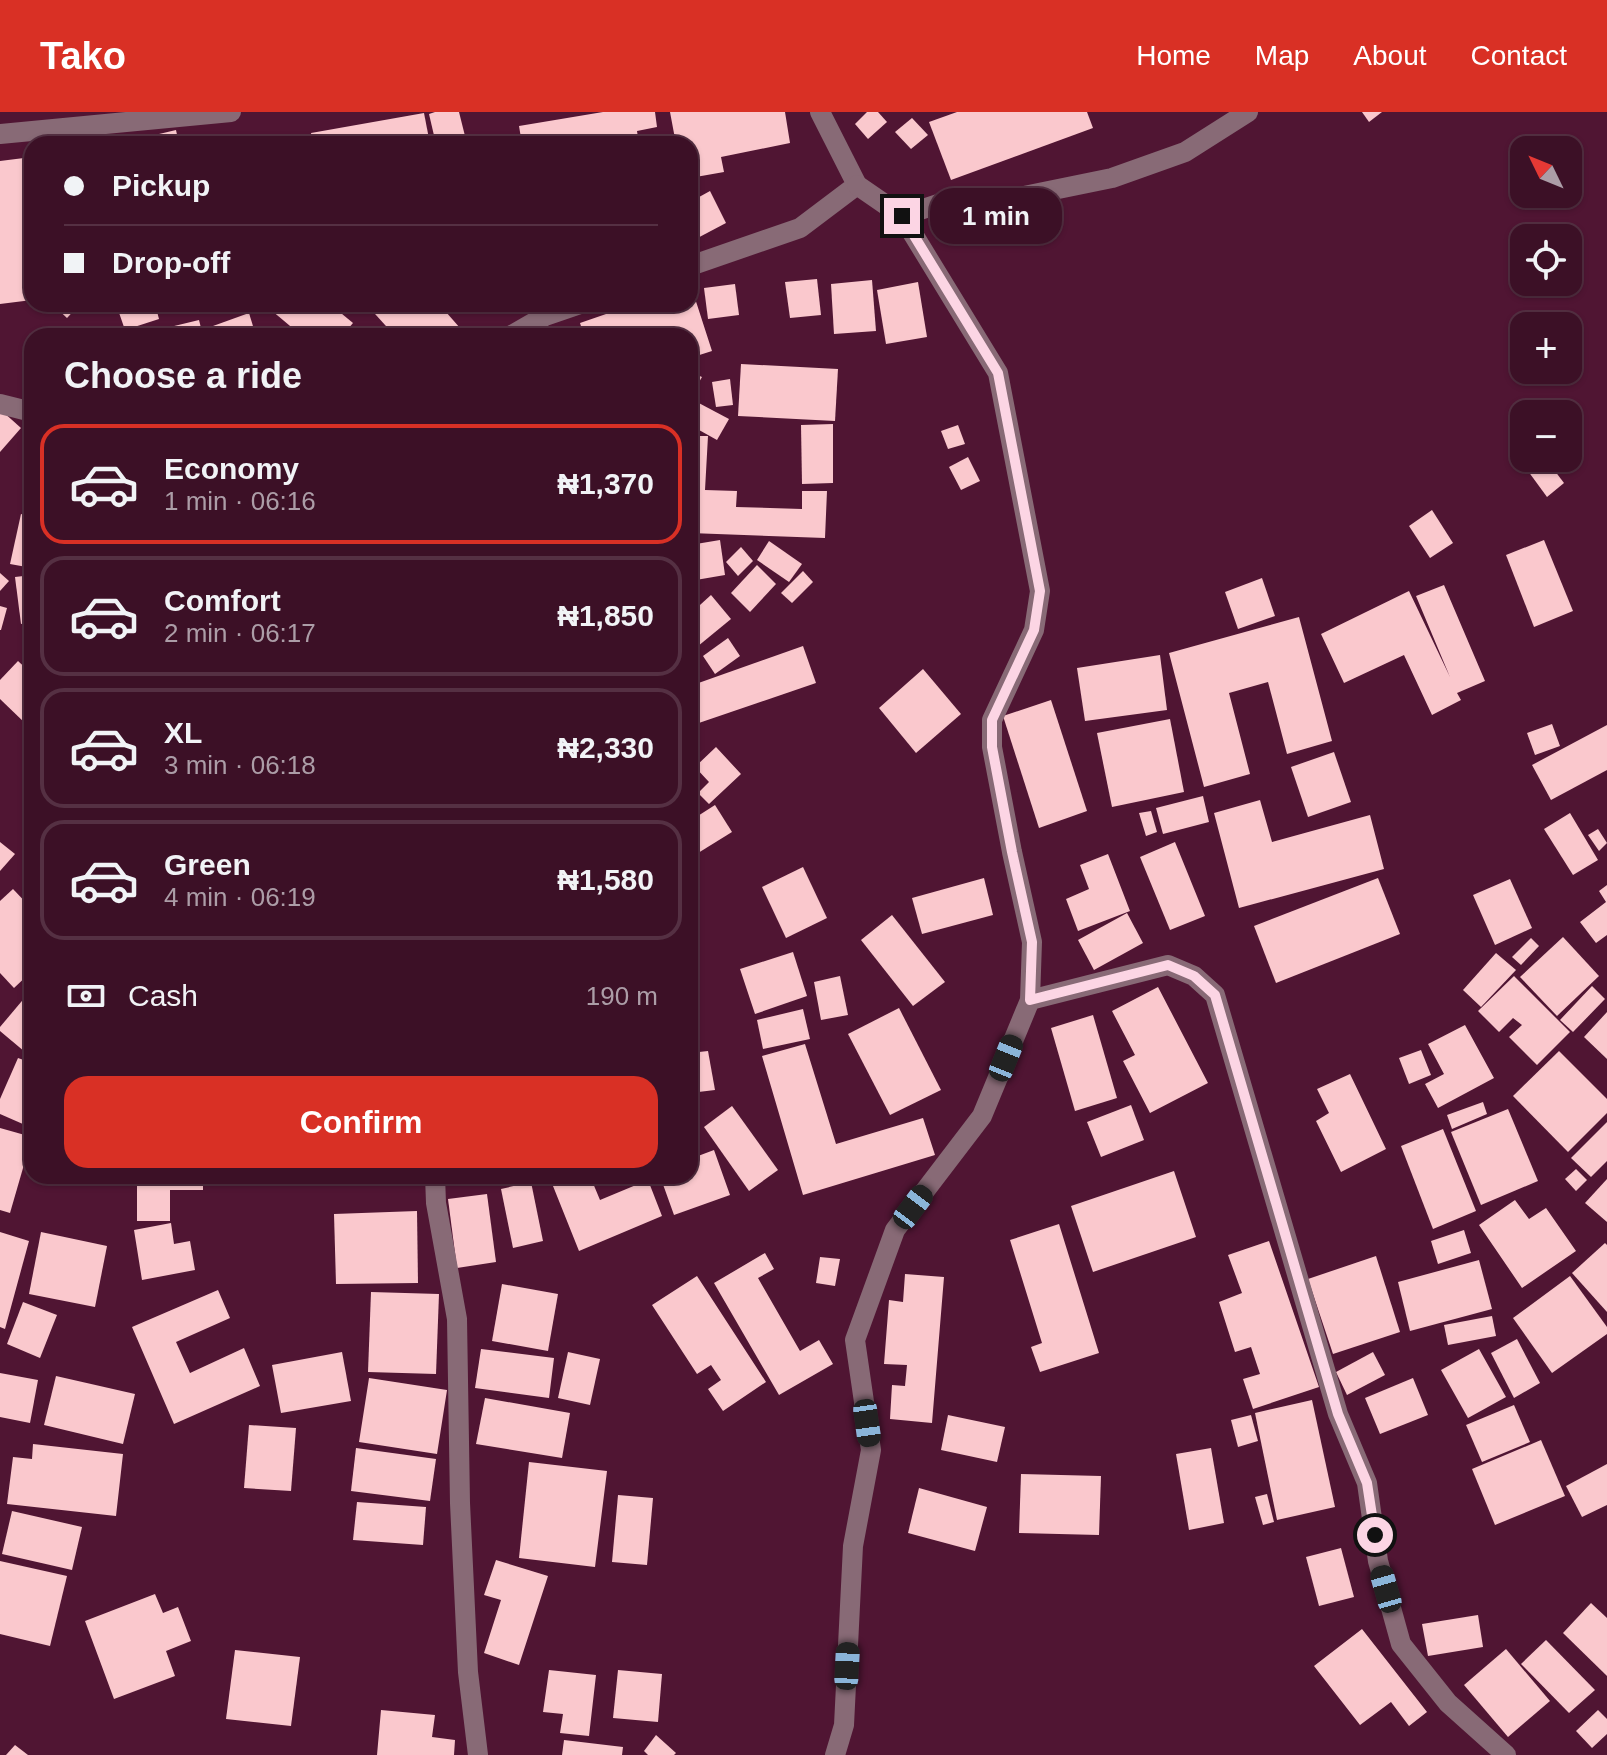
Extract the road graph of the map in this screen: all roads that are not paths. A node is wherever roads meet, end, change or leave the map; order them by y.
1 (231, 112) edge
2 (820, 112) edge
3 (1248, 112) edge
4 (0, 134) edge
5 (857, 185) junction
6 (902, 216) junction
7 (698, 263) edge
8 (557, 312) edge
9 (524, 328) edge
10 (0, 404) edge
11 (24, 410) edge
12 (1030, 1000) junction
13 (435, 1184) edge
14 (478, 1755) edge
15 (835, 1755) edge
16 (1506, 1755) edge

1 - 4 street
2 - 5 street
3 - 6 street
5 - 6 street
5 - 7 street
6 - 12 street
8 - 9 street
10 - 11 street
12 - 15 street
12 - 16 street
13 - 14 street

